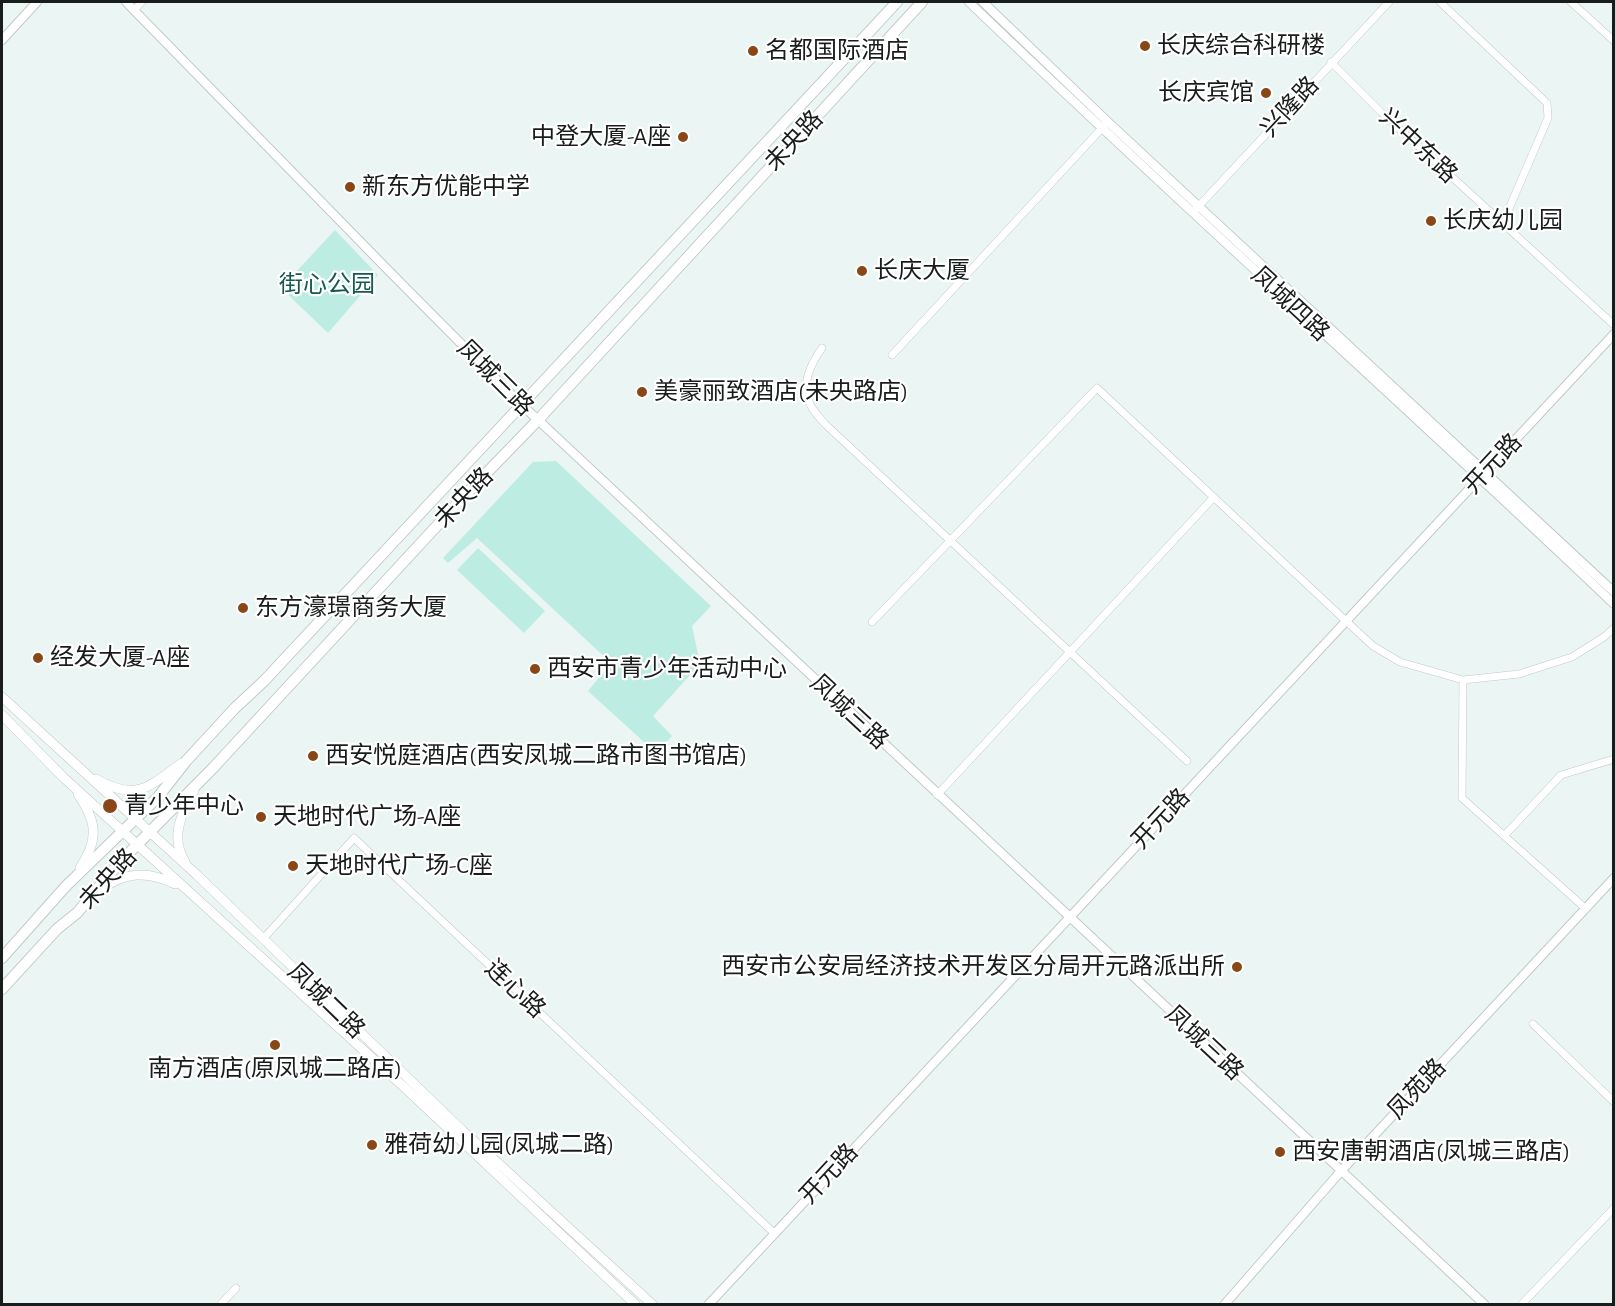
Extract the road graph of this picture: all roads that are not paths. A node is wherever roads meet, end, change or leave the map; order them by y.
1 (37, 2) edge
2 (126, 2) edge
3 (142, 2) edge
4 (897, 2) edge
5 (922, 2) edge
6 (969, 2) edge
7 (983, 2) edge
8 (1389, 2) edge
9 (1440, 2) edge
10 (1571, 2) edge
11 (134, 10) junction
12 (2, 40) edge
13 (1614, 41) edge
14 (1331, 62) junction
15 (1105, 126) junction
16 (1195, 210) junction
17 (1502, 225) junction
18 (1614, 325) edge
19 (1614, 334) edge
20 (822, 348) dead end
21 (892, 355) dead end
22 (522, 405) junction
23 (538, 420) junction
24 (1483, 474) junction
25 (1214, 497) junction
26 (951, 541) junction
27 (1614, 592) edge
28 (1614, 604) edge
29 (1346, 621) junction
30 (872, 622) dead end
31 (1614, 628) edge
32 (1070, 652) junction
33 (1463, 680) junction
34 (2, 697) edge
35 (2, 715) edge
36 (1614, 759) edge
37 (187, 760) junction
38 (1187, 761) dead end
39 (74, 764) junction
40 (64, 778) junction
41 (198, 783) junction
42 (937, 795) junction
43 (136, 820) junction
44 (122, 830) junction
45 (149, 833) junction
46 (1504, 836) junction
47 (138, 845) junction
48 (196, 875) junction
49 (1614, 878) edge
50 (66, 886) junction
51 (94, 894) junction
52 (198, 900) junction
53 (1585, 908) junction
54 (1068, 917) junction
55 (264, 938) junction
56 (2, 958) edge
57 (2, 990) edge
58 (1533, 1024) dead end
59 (1614, 1102) edge
60 (1341, 1171) junction
61 (1614, 1208) edge
62 (774, 1233) junction
63 (236, 1288) dead end
64 (221, 1305) edge
65 (635, 1305) edge
66 (652, 1305) edge
67 (709, 1305) edge
68 (1225, 1305) edge
69 (1484, 1305) edge
70 (1522, 1305) edge

1 - 12 street
2 - 11 street, 凤城三路
3 - 11 street
4 - 22 main road, 未央路
5 - 23 main road, 未央路
6 - 15 street, 凤城四路
7 - 15 street, 凤城四路
8 - 14 street, 兴隆路
9 - 17 street
10 - 13 street
11 - 22 street, 凤城三路
14 - 16 street, 兴隆路
14 - 17 street, 兴中东路
15 - 16 street, 凤城四路
15 - 21 street
16 - 24 street, 凤城四路
17 - 18 street, 兴中东路
19 - 24 street, 开元路
20 - 26 street
22 - 23 street, 凤城三路
22 - 37 main road, 未央路
23 - 41 main road, 未央路
23 - 42 street, 凤城三路
24 - 27 street, 凤城四路
24 - 28 street, 凤城四路
24 - 29 street, 开元路
25 - 26 street
25 - 29 street
25 - 32 street
26 - 30 street
26 - 32 street
29 - 33 street
29 - 54 street, 开元路
31 - 33 street
32 - 38 street
32 - 42 street
33 - 46 street
34 - 39 main road, 凤城二路
35 - 40 main road, 凤城二路
36 - 46 street
37 - 39 main road
37 - 43 main road, 未央路
39 - 43 main road, 凤城二路
40 - 44 main road, 凤城二路
40 - 50 main road
41 - 45 main road, 未央路
41 - 48 main road
42 - 54 street, 凤城三路
43 - 44 main road, 未央路
43 - 45 main road, 凤城二路
44 - 47 main road, 凤城二路
44 - 50 main road, 未央路
45 - 47 main road, 未央路
45 - 48 main road, 凤城二路
46 - 53 street
47 - 51 main road, 未央路
47 - 52 main road, 凤城二路
48 - 55 main road, 凤城二路
49 - 53 street, 凤苑路
50 - 56 main road, 未央路
51 - 52 main road
51 - 57 main road, 未央路
52 - 65 main road, 凤城二路
53 - 60 street, 凤苑路
54 - 60 street, 凤城三路
54 - 62 street, 开元路
55 - 62 street, 连心路
55 - 66 main road, 凤城二路
58 - 59 street
60 - 68 street, 凤苑路
60 - 69 street, 凤城三路
61 - 70 street
62 - 67 street, 开元路
63 - 64 street

